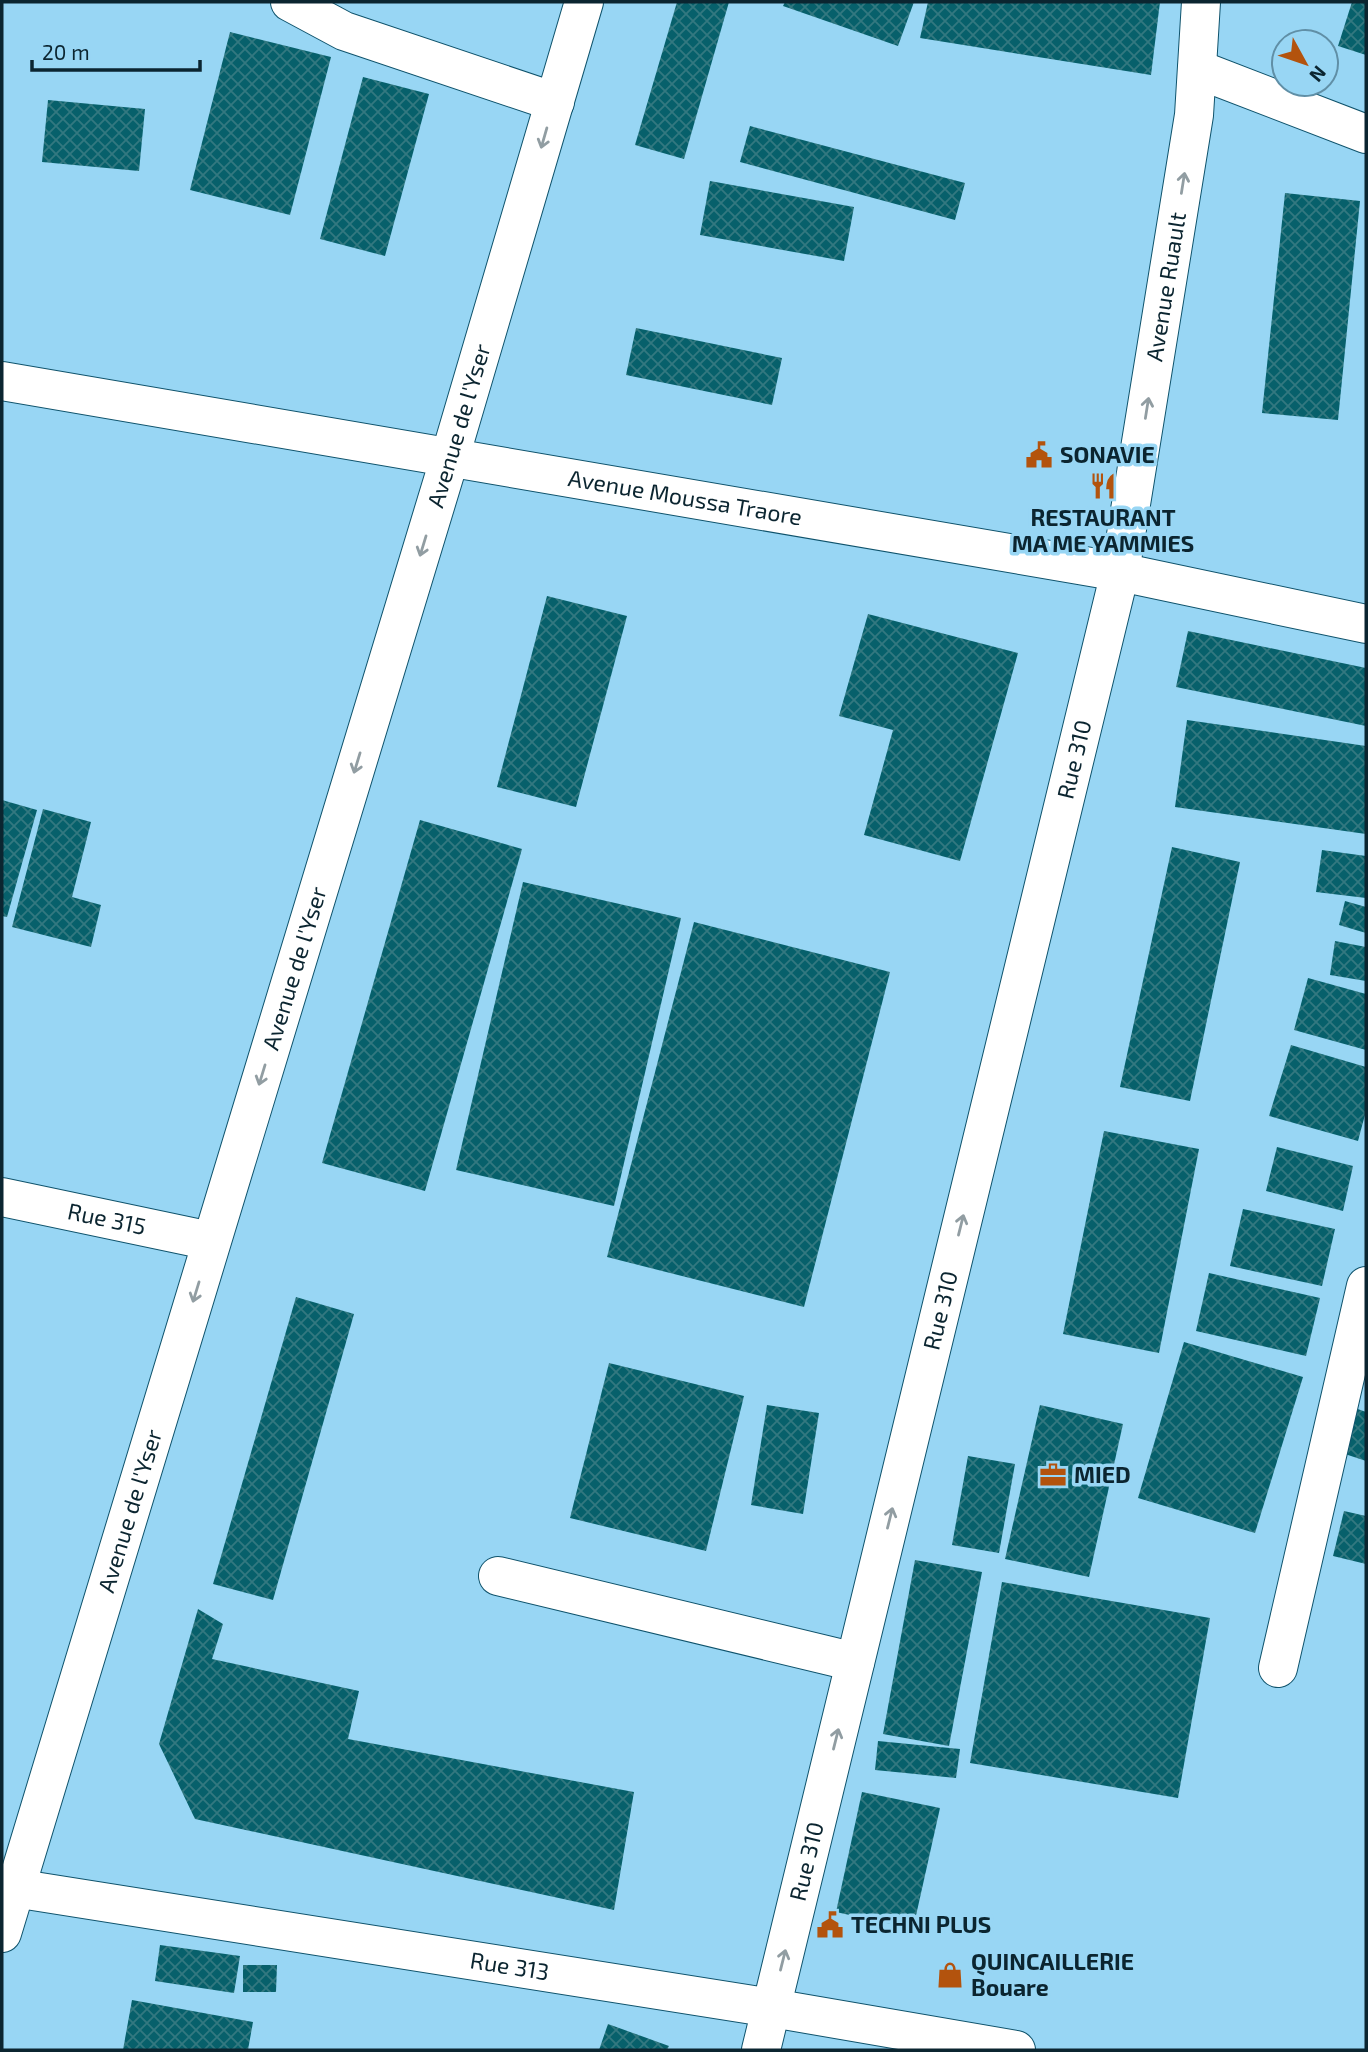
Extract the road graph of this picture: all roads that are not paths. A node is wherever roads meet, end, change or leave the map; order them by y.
1 (290, 2) edge
2 (584, 2) edge
3 (1201, 2) edge
4 (1197, 69) junction
5 (555, 102) junction
6 (1366, 134) edge
7 (2, 381) edge
8 (450, 457) junction
9 (1120, 572) junction
10 (1366, 624) edge
11 (2, 1197) edge
12 (211, 1241) junction
13 (1366, 1286) edge
14 (498, 1576) dead end
15 (855, 1662) junction
16 (1278, 1668) dead end
17 (8, 1888) edge
18 (2, 1933) edge
19 (772, 2008) junction
20 (761, 2050) edge
21 (1016, 2050) edge

1 - 5 street
2 - 5 street, Avenue de l'Yser
3 - 4 street, Avenue Ruault
4 - 6 street
9 -> 4 street, Avenue Ruault
5 -> 8 street, Avenue de l'Yser
7 - 8 street, Avenue Moussa Traore
8 - 9 street, Avenue Moussa Traore
8 -> 12 street, Avenue de l'Yser
9 - 10 street, Avenue Moussa Traore
15 -> 9 street, Rue 310
11 - 12 street, Rue 315
12 -> 17 street, Avenue de l'Yser
13 - 16 street
14 - 15 street
19 -> 15 street, Rue 310
17 - 18 street, Avenue de l'Yser
17 - 19 street, Rue 313
19 - 20 street, Rue 310
19 - 21 street, Rue 313

